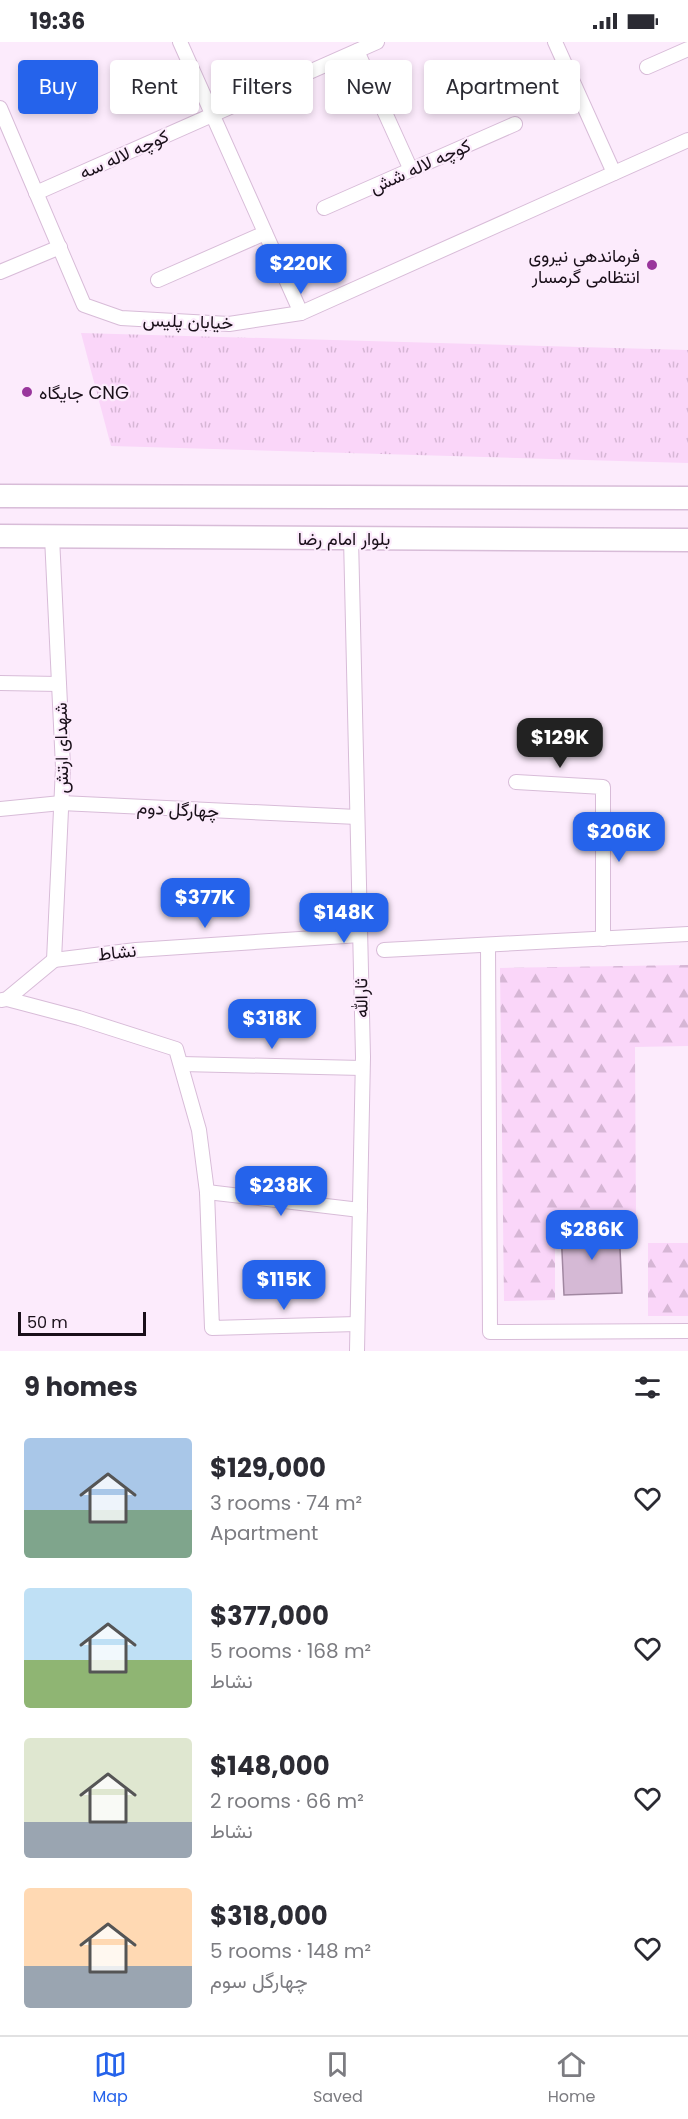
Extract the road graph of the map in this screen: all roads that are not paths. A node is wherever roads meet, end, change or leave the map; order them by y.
1 (180, 42) edge
2 (377, 42) edge
3 (555, 42) edge
4 (688, 49) edge
5 (357, 51) junction
6 (647, 67) dead end
7 (0, 108) edge
8 (213, 115) junction
9 (3, 122) edge
10 (515, 124) dead end
11 (688, 140) edge
12 (411, 170) junction
13 (614, 173) junction
14 (36, 193) junction
15 (324, 208) dead end
16 (266, 233) junction
17 (60, 247) junction
18 (0, 272) edge
19 (158, 280) dead end
20 (301, 313) junction
21 (0, 496) edge
22 (688, 498) edge
23 (0, 536) edge
24 (52, 537) junction
25 (351, 538) junction
26 (688, 540) edge
27 (0, 683) edge
28 (59, 684) junction
29 (516, 782) dead end
30 (62, 804) junction
31 (0, 809) edge
32 (357, 817) junction
33 (688, 934) edge
34 (360, 935) junction
35 (603, 939) junction
36 (488, 945) junction
37 (384, 950) dead end
38 (54, 960) junction
39 (3, 1000) edge
40 (181, 1064) junction
41 (362, 1068) junction
42 (207, 1192) junction
43 (360, 1210) junction
44 (357, 1324) junction
45 (688, 1331) edge
46 (357, 1351) edge

1 - 8 street
2 - 5 street, کوچه لاله سه
3 - 13 street
4 - 6 street
5 - 8 street, کوچه لاله سه
5 - 12 street
7 - 9 street, خیابان پلیس
8 - 14 street, کوچه لاله سه
8 - 16 street
9 - 14 street, خیابان پلیس
10 - 12 street, کوچه لاله شش
11 - 13 street, خیابان پلیس
12 - 15 street, کوچه لاله شش
13 - 20 street, خیابان پلیس
14 - 17 street, خیابان پلیس
16 - 19 street
16 - 20 street
17 - 18 street
17 - 20 street, خیابان پلیس
21 - 22 main road
23 - 24 main road, بلوار امام رضا
24 - 25 main road, بلوار امام رضا
24 - 28 street, شهدای ارتش
25 - 26 main road, بلوار امام رضا
25 - 32 street, ثارالله
27 - 28 street
28 - 30 street, شهدای ارتش
29 - 35 street
30 - 31 street, چهارگل دوم
30 - 32 street, چهارگل دوم
30 - 38 street, شهدای ارتش
32 - 34 street, ثارالله
33 - 35 street
34 - 38 street, نشاط
34 - 41 street, ثارالله
35 - 36 street
36 - 37 street
36 - 45 street
38 - 39 street
39 - 40 street
40 - 41 street
40 - 42 street
41 - 43 street, ثارالله
42 - 43 street
42 - 44 street
43 - 44 street, ثارالله
44 - 46 street, ثارالله

